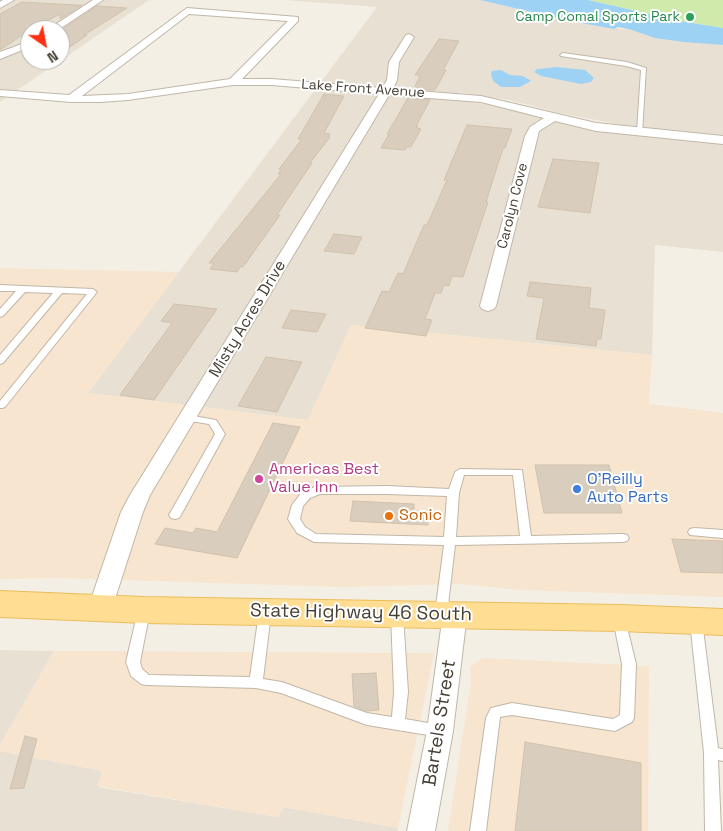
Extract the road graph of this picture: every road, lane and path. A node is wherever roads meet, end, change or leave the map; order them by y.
1 (10, 0) edge
2 (99, 0) edge
3 (0, 5) edge
4 (68, 20) edge
5 (409, 37) dead end
6 (20, 48) edge
7 (563, 55) dead end
8 (0, 56) edge
9 (233, 82) junction
10 (386, 91) junction
11 (0, 93) edge
12 (71, 99) junction
13 (553, 117) junction
14 (640, 132) junction
15 (723, 140) edge
16 (0, 288) edge
17 (23, 289) junction
18 (59, 291) junction
19 (488, 306) dead end
20 (0, 314) edge
21 (0, 361) edge
22 (0, 405) edge
23 (188, 418) junction
24 (453, 494) junction
25 (175, 515) dead end
26 (694, 532) dead end
27 (723, 534) edge
28 (526, 538) junction
29 (623, 538) dead end
30 (450, 541) junction
31 (0, 604) edge
32 (100, 608) junction
33 (144, 610) junction
34 (265, 612) junction
35 (397, 614) junction
36 (448, 614) junction
37 (619, 618) junction
38 (710, 621) edge
39 (256, 683) junction
40 (398, 723) junction
41 (440, 731) junction
42 (717, 754) edge
43 (421, 831) edge
44 (478, 831) edge
45 (713, 831) edge

1 - 3 street
2 - 4 street
5 - 10 street, Misty Acres Drive
6 - 8 street
7 - 14 lane
9 - 10 street, Lake Front Avenue
9 - 12 street, Lake Front Avenue
9 - 12 street
10 - 13 street, Lake Front Avenue
10 - 23 street, Misty Acres Drive
11 - 12 street, Lake Front Avenue
13 - 14 street, Lake Front Avenue
13 - 19 street, Carolyn Cove
14 - 15 street, Lake Front Avenue
16 - 17 lane
17 - 18 lane
17 - 20 lane
18 - 21 lane
18 - 22 lane
23 - 25 lane
23 - 32 street, Misty Acres Drive
24 - 28 lane
24 - 30 lane
24 - 30 lane
26 - 27 lane
28 - 29 lane
28 - 30 lane
30 - 36 lane
31 - 32 main road, State Highway 46 South
32 - 33 main road, State Highway 46 South
33 - 34 main road, State Highway 46 South
33 - 39 lane
34 - 35 main road, State Highway 46 South
34 - 39 lane
35 - 36 main road, State Highway 46 South
35 - 40 lane
36 - 37 main road, State Highway 46 South
36 - 41 street, Bartels Street
37 - 38 main road, State Highway 46 South
37 - 44 lane
38 - 42 lane
39 - 40 lane
40 - 41 lane
41 - 43 street, Bartels Street
42 - 45 lane

